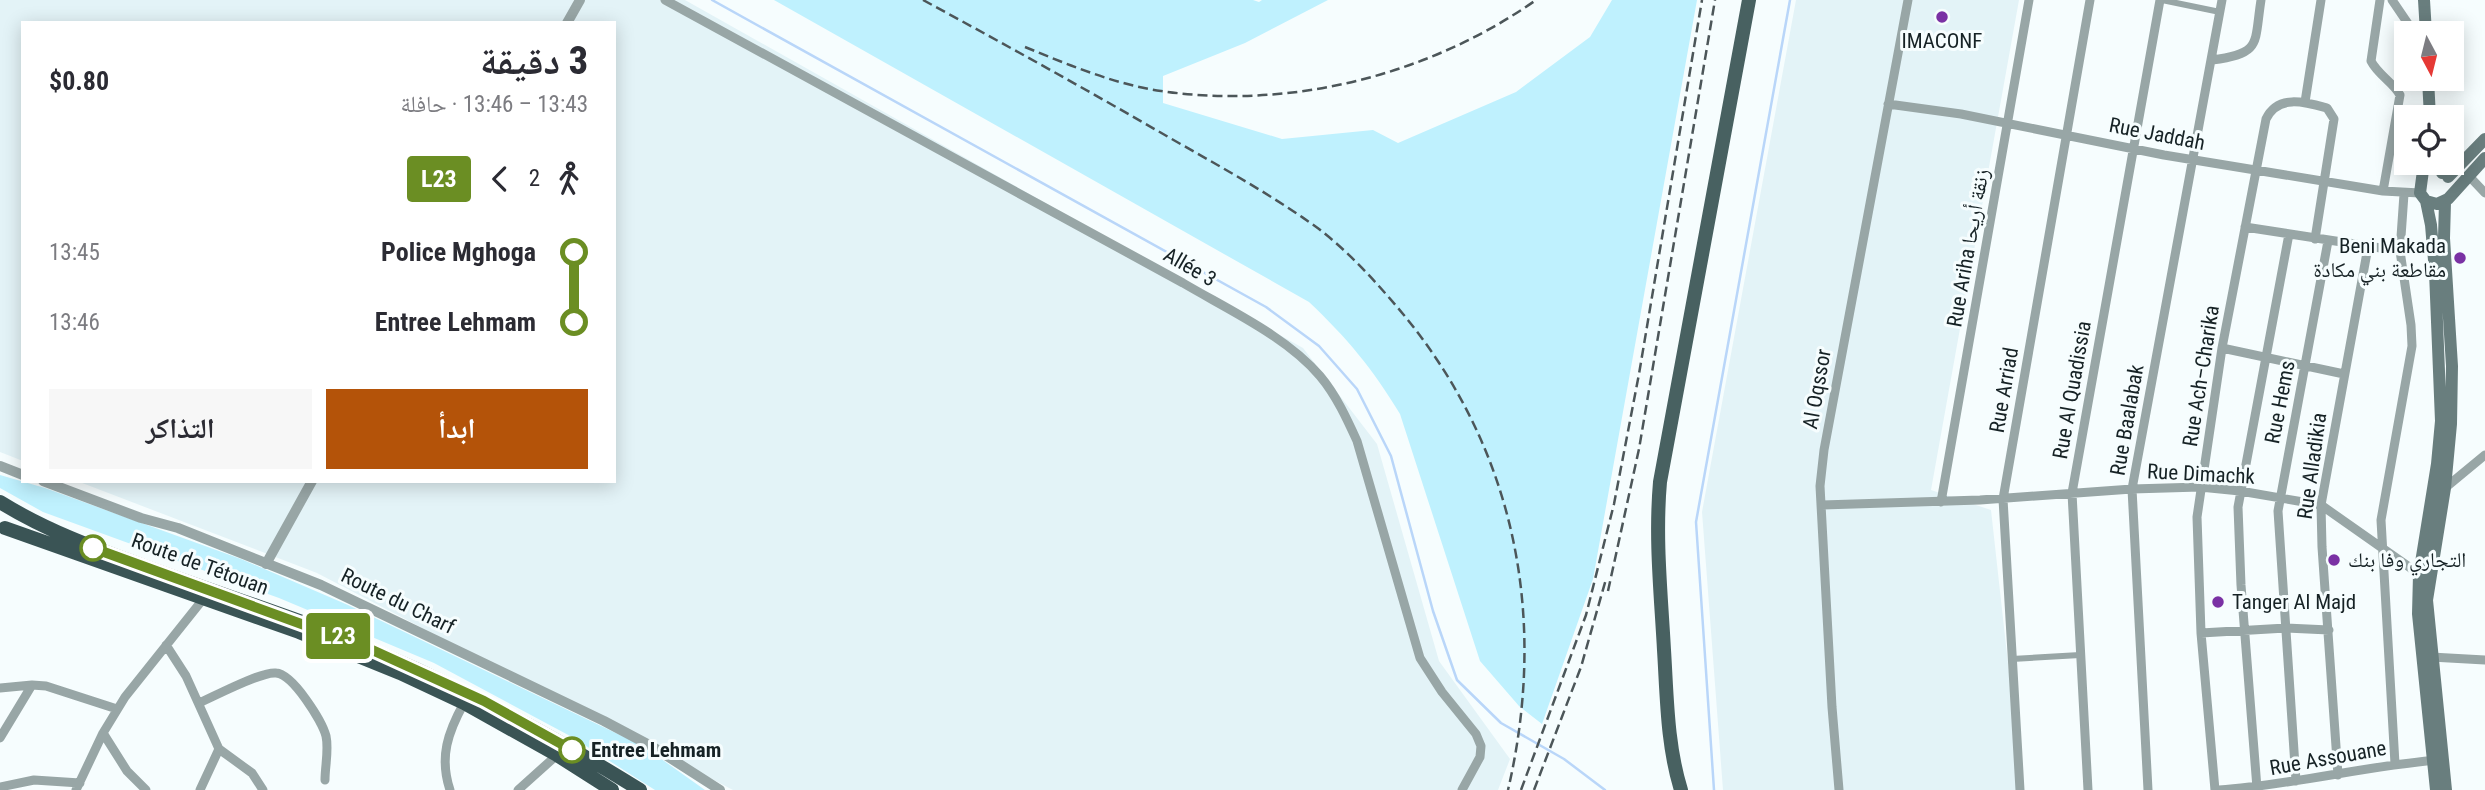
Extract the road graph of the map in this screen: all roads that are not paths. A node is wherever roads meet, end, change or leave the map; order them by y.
1 (580, 0) edge
2 (665, 0) edge
3 (1749, 0) edge
4 (1908, 0) edge
5 (2029, 0) edge
6 (2090, 0) edge
7 (2161, 0) edge
8 (2222, 0) edge
9 (2262, 0) edge
10 (2321, 0) edge
11 (2380, 0) edge
12 (2392, 0) edge
13 (2424, 0) edge
14 (2220, 12) junction
15 (568, 21) edge
16 (2406, 21) edge
17 (2425, 21) edge
18 (2212, 60) junction
19 (2305, 102) junction
20 (1888, 104) junction
21 (2007, 124) junction
22 (2066, 134) junction
23 (2485, 139) edge
24 (2134, 148) junction
25 (2464, 155) edge
26 (2485, 158) edge
27 (2193, 159) junction
28 (2256, 169) junction
29 (2422, 175) edge
30 (2428, 175) edge
31 (2445, 175) edge
32 (2468, 175) junction
33 (2422, 179) junction
34 (2326, 181) junction
35 (2383, 191) junction
36 (2485, 193) edge
37 (2404, 194) junction
38 (2423, 197) junction
39 (2448, 199) junction
40 (2245, 227) junction
41 (2289, 234) junction
42 (2315, 239) junction
43 (2328, 241) junction
44 (2368, 247) junction
45 (2400, 251) junction
46 (2222, 348) junction
47 (2267, 358) junction
48 (2305, 364) junction
49 (2344, 374) junction
50 (2485, 455) edge
51 (0, 466) edge
52 (21, 474) edge
53 (48, 483) edge
54 (311, 483) edge
55 (2200, 487) junction
56 (2445, 488) junction
57 (2132, 489) junction
58 (2240, 491) junction
59 (2072, 493) junction
60 (2280, 497) junction
61 (2003, 499) junction
62 (1941, 502) junction
63 (4, 505) edge
64 (1822, 505) junction
65 (2321, 505) junction
66 (2, 530) edge
67 (2384, 548) junction
68 (266, 564) junction
69 (2424, 576) junction
70 (204, 598) junction
71 (2286, 628) junction
72 (2244, 630) junction
73 (2329, 630) junction
74 (2201, 633) junction
75 (166, 645) junction
76 (2080, 655) junction
77 (2431, 657) junction
78 (2012, 659) junction
79 (2485, 660) edge
80 (32, 685) junction
81 (0, 688) edge
82 (199, 703) junction
83 (464, 703) junction
84 (117, 709) junction
85 (103, 733) junction
86 (0, 738) edge
87 (219, 749) junction
88 (557, 755) junction
89 (2438, 760) junction
90 (2395, 764) junction
91 (2337, 775) junction
92 (325, 780) dead end
93 (2296, 781) junction
94 (78, 786) edge
95 (0, 787) edge
96 (2257, 788) junction
97 (146, 790) edge
98 (200, 790) edge
99 (263, 790) edge
100 (450, 790) edge
101 (518, 790) edge
102 (612, 790) edge
103 (640, 790) edge
104 (720, 790) edge
105 (1462, 790) edge
106 (1681, 790) edge
107 (1839, 790) edge
108 (2020, 790) edge
109 (2088, 790) edge
110 (2148, 790) edge
111 (2217, 790) edge
112 (2436, 790) edge
113 (2446, 790) edge

1 - 15 street
2 - 105 street, Allée 3
3 - 106 main road
4 - 20 street, Al Oqssor
5 - 21 street, Rue Ariha زنقة أريحا
6 - 22 street, Rue Arriad
7 - 14 street
7 - 24 street, Rue Al Quadissia
8 - 14 street, Rue Baalabak
9 - 18 street
10 - 19 street
11 - 35 street
12 - 16 street
13 - 17 main road
14 - 18 street, Rue Baalabak
18 - 27 street, Rue Baalabak
19 - 28 street, Rue Ach–Charika
19 - 34 street
20 - 21 street, Rue Jaddah
20 - 64 street, Al Oqssor
21 - 22 street, Rue Jaddah
21 - 62 street, Rue Ariha زنقة أريحا
22 - 24 street, Rue Jaddah
22 - 61 street, Rue Arriad
23 - 25 main road
24 - 27 street, Rue Jaddah
24 - 59 street, Rue Al Quadissia
26 - 32 main road
27 - 28 street, Rue Jaddah
27 - 57 street, Rue Baalabak
28 - 34 street, Rue Jaddah
28 - 40 street, Rue Ach–Charika
29 - 33 main road
30 - 33 main road
31 - 39 main road
32 - 36 street
32 - 39 main road
33 - 38 main road
34 - 35 street, Rue Jaddah
34 - 42 street
35 - 37 street, Rue Jaddah
37 - 38 street, Rue Jaddah
37 - 45 street
38 - 39 main road
38 - 69 main road
39 - 56 main road
40 - 41 street
40 - 46 street, Rue Ach–Charika
41 - 42 street
41 - 47 street
42 - 43 street
43 - 44 street
43 - 48 street, Rue Hems
44 - 45 street
44 - 49 street, Rue Alladikia
45 - 67 street
46 - 47 street
46 - 55 street, Rue Ach–Charika
47 - 48 street
47 - 58 street
48 - 49 street
48 - 60 street, Rue Hems
49 - 65 street, Rue Alladikia
50 - 56 street
51 - 52 street
53 - 68 street, Route du Charf
54 - 68 street
55 - 57 street, Rue Dimachk
55 - 58 street, Rue Dimachk
55 - 74 street, Rue Ach–Charika
56 - 69 main road
57 - 59 street, Rue Dimachk
57 - 110 street, Rue Baalabak
58 - 60 street, Rue Dimachk
58 - 72 street
59 - 61 street, Rue Dimachk
59 - 76 street, Rue Al Quadissia
60 - 65 street, Rue Dimachk
60 - 71 street, Rue Hems
61 - 62 street, Rue Dimachk
61 - 78 street, Rue Arriad
62 - 64 street, Rue Dimachk
63 - 66 highway
63 - 103 highway, Route de Tétouan
64 - 107 street, Al Oqssor
65 - 67 street, Rue Dimachk
65 - 73 street, Rue Alladikia
66 - 70 highway, Route de Tétouan
67 - 69 street, Rue Dimachk
67 - 90 street
68 - 104 street, Route du Charf
69 - 77 main road
69 - 89 main road
70 - 75 street
70 - 83 highway, Route de Tétouan
71 - 72 street
71 - 73 street
71 - 93 street, Rue Hems
72 - 74 street
72 - 96 street
73 - 91 street, Rue Alladikia
74 - 111 street, Rue Ach–Charika
75 - 82 street
75 - 84 street
76 - 78 street
76 - 109 street, Rue Al Quadissia
77 - 79 street
77 - 89 main road
78 - 108 street, Rue Arriad
80 - 81 street
80 - 84 street
80 - 86 street
82 - 87 street
82 - 92 street
83 - 88 highway, Route de Tétouan
83 - 100 street
84 - 85 street
85 - 94 street
85 - 97 street
87 - 98 street
87 - 99 street
88 - 101 street
88 - 102 highway, Route de Tétouan
89 - 90 street, Rue Assouane
89 - 112 main road
89 - 113 main road
90 - 91 street, Rue Assouane
91 - 93 street, Rue Assouane
93 - 96 street, Rue Assouane
94 - 95 street
96 - 111 street, Rue Assouane

